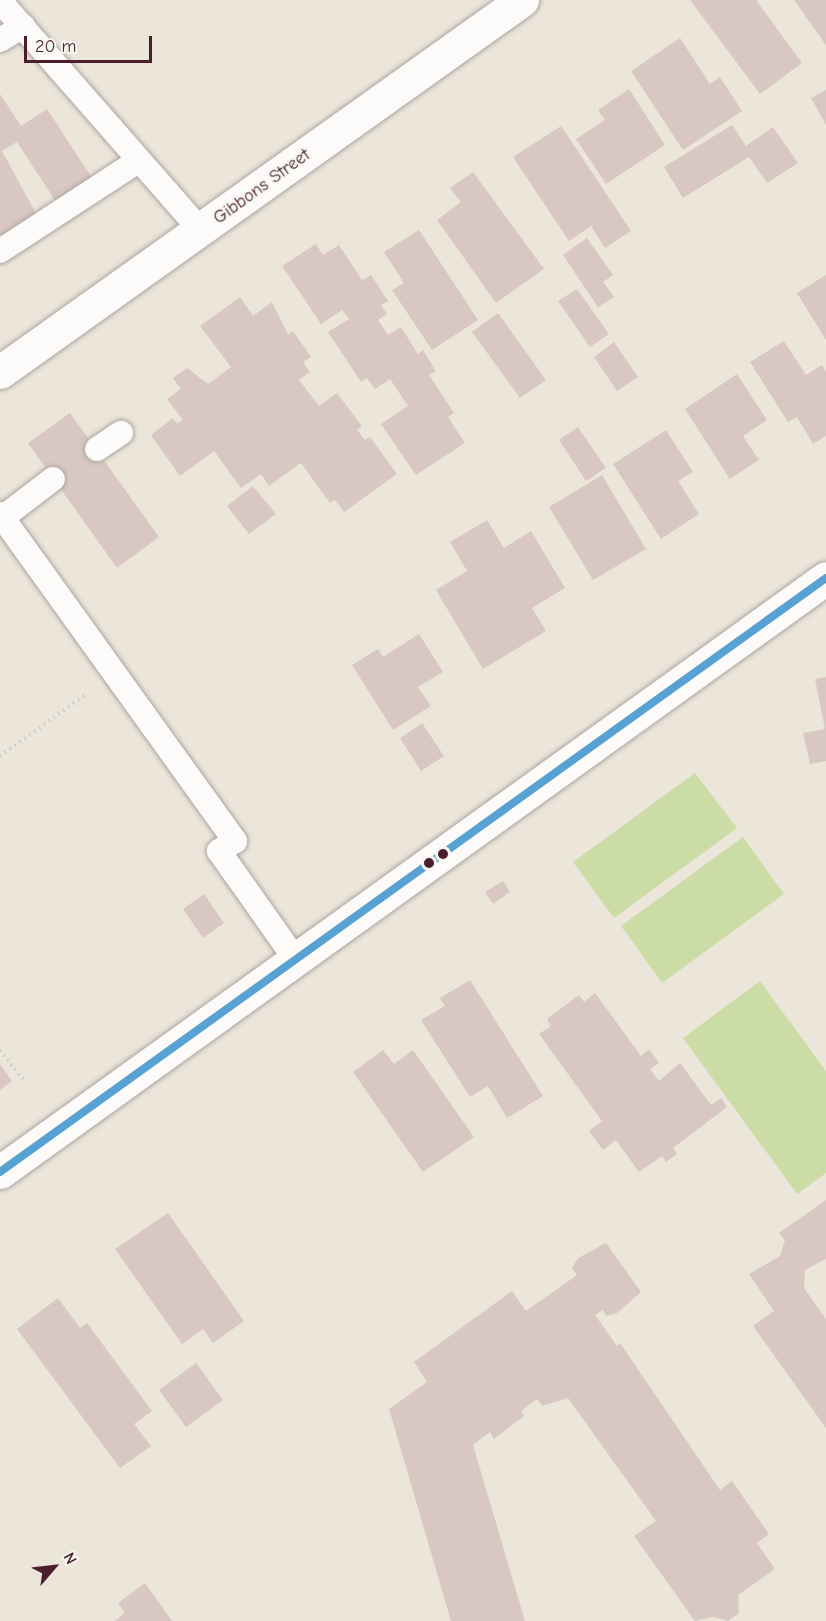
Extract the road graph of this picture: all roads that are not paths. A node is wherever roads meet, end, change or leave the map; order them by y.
1 (522, 0) edge
2 (0, 1) edge
3 (23, 26) junction
4 (0, 40) edge
5 (138, 161) junction
6 (201, 231) junction
7 (0, 251) edge
8 (0, 372) edge
9 (121, 433) dead end
10 (97, 449) dead end
11 (53, 479) dead end
12 (1, 516) edge
13 (826, 578) edge
14 (296, 960) junction
15 (0, 1172) edge

1 - 6 street, Gibbons Street
2 - 3 lane
3 - 4 lane
3 - 5 lane
5 - 6 lane
5 - 7 lane
6 - 8 street, Gibbons Street
9 - 10 lane
11 - 12 lane
12 - 14 lane
13 - 14 street
14 - 15 street

